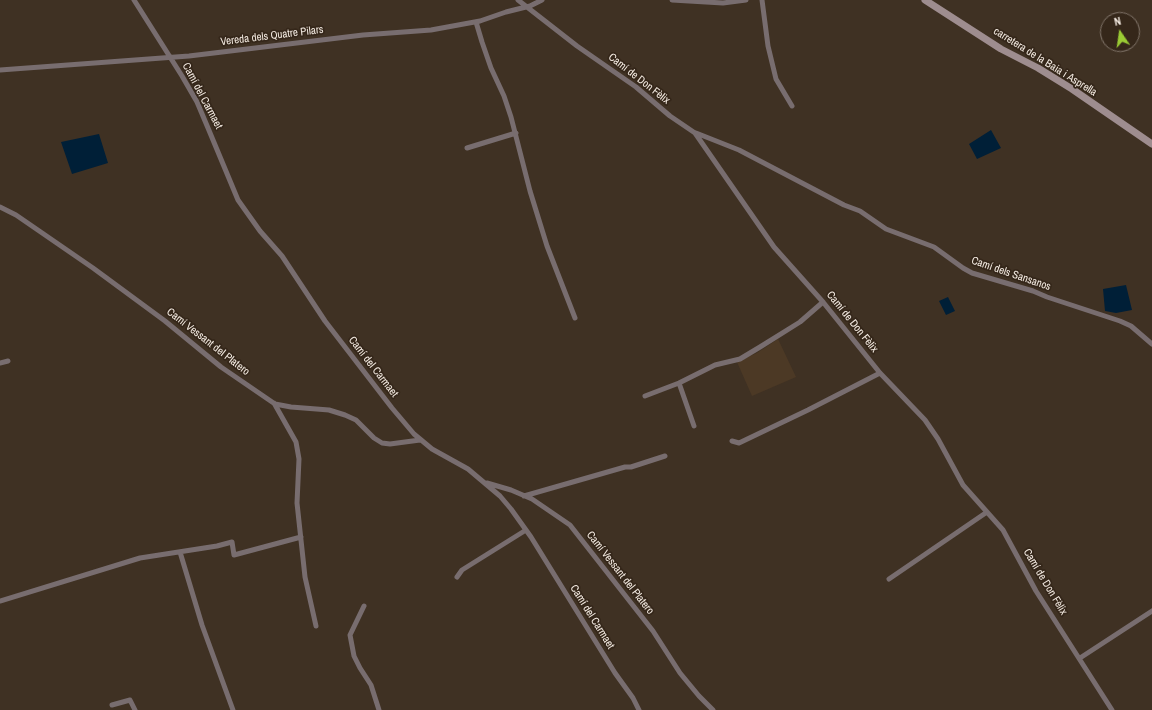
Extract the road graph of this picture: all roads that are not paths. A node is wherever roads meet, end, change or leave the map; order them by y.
1 (134, 0) edge
2 (518, 0) edge
3 (542, 0) edge
4 (672, 0) edge
5 (746, 0) edge
6 (762, 0) edge
7 (925, 0) edge
8 (526, 7) junction
9 (476, 22) junction
10 (169, 56) junction
11 (0, 70) edge
12 (792, 106) dead end
13 (516, 133) junction
14 (695, 133) junction
15 (1152, 144) edge
16 (467, 148) dead end
17 (0, 207) edge
18 (823, 302) junction
19 (575, 318) dead end
20 (1152, 344) edge
21 (8, 361) dead end
22 (0, 363) edge
23 (880, 373) junction
24 (679, 383) junction
25 (645, 396) dead end
26 (274, 403) junction
27 (694, 426) dead end
28 (420, 440) junction
29 (732, 442) dead end
30 (664, 456) dead end
31 (485, 482) junction
32 (524, 496) junction
33 (987, 512) junction
34 (526, 530) junction
35 (301, 537) junction
36 (180, 552) junction
37 (457, 577) dead end
38 (889, 580) dead end
39 (0, 601) edge
40 (364, 606) dead end
41 (1152, 611) edge
42 (316, 626) dead end
43 (1080, 658) junction
44 (112, 705) dead end
45 (135, 710) edge
46 (233, 710) edge
47 (379, 710) edge
48 (639, 710) edge
49 (713, 710) edge
50 (1112, 710) edge

1 - 10 street, Camí del Carmaet
2 - 8 street, Camí de Don Fèlix
3 - 8 street, Vereda dels Quatre Pilars
4 - 5 street
6 - 12 street
7 - 15 main road, carretera de la Baia i Asprella
8 - 9 street, Vereda dels Quatre Pilars
8 - 14 street, Camí de Don Fèlix
9 - 10 street, Vereda dels Quatre Pilars
9 - 13 street
10 - 11 street, Vereda dels Quatre Pilars
10 - 28 street, Camí del Carmaet
13 - 16 street
13 - 19 street
14 - 18 street, Camí de Don Fèlix
14 - 20 street, Camí dels Sansanos
17 - 26 street, Camí Vessant del Platero
18 - 23 street, Camí de Don Fèlix
18 - 24 street
21 - 22 street
23 - 29 street
23 - 33 street, Camí de Don Fèlix
24 - 25 street
24 - 27 street
26 - 28 street, Camí Vessant del Platero
26 - 35 street
28 - 31 street, Camí del Carmaet
30 - 32 street
31 - 32 street, Camí Vessant del Platero
31 - 34 street, Camí del Carmaet
32 - 49 street, Camí Vessant del Platero
33 - 38 street
33 - 43 street, Camí de Don Fèlix
34 - 37 street
34 - 48 street, Camí del Carmaet
35 - 36 street
35 - 42 street
36 - 39 street
36 - 46 street
40 - 47 street
41 - 43 street
43 - 50 street, Camí de Don Fèlix
44 - 45 street

